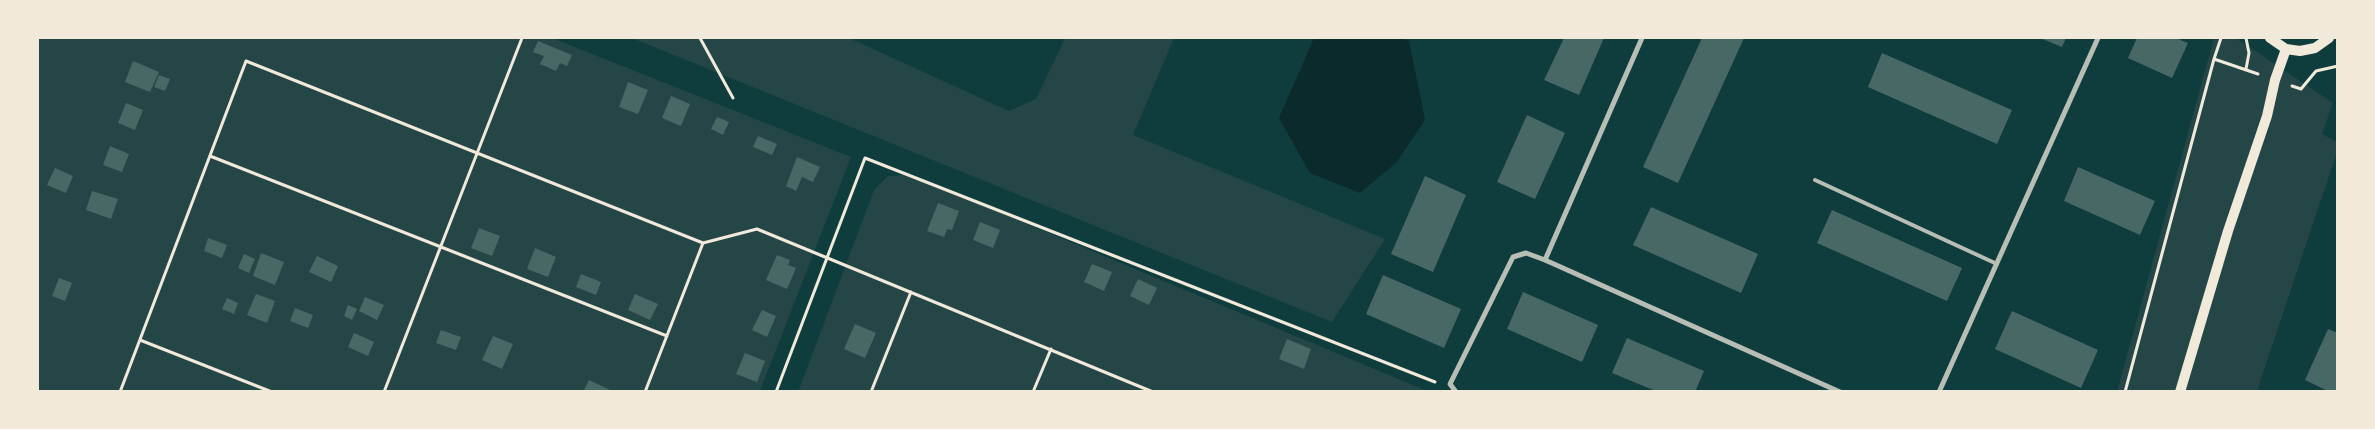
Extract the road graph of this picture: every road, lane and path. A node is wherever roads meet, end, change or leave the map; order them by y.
1 (522, 38) edge
2 (700, 38) edge
3 (1642, 38) edge
4 (2098, 38) edge
5 (2221, 38) edge
6 (2246, 38) edge
7 (2270, 38) edge
8 (2329, 38) edge
9 (2286, 49) junction
10 (2246, 70) dead end
11 (732, 98) dead end
12 (477, 153) junction
13 (210, 156) junction
14 (1815, 180) dead end
15 (703, 243) junction
16 (440, 247) junction
17 (827, 257) junction
18 (1545, 260) junction
19 (1997, 264) junction
20 (911, 292) junction
21 (667, 336) junction
22 (140, 340) junction
23 (1051, 349) junction
24 (1450, 384) junction
25 (120, 392) edge
26 (272, 392) edge
27 (384, 392) edge
28 (645, 392) edge
29 (776, 392) edge
30 (871, 392) edge
31 (1033, 392) edge
32 (1153, 392) edge
33 (1456, 392) edge
34 (1840, 392) edge
35 (1939, 392) edge
36 (2125, 392) edge
37 (2180, 392) edge

1 - 12 path
2 - 11 path
3 - 18 street
4 - 19 street
5 - 36 path
6 - 10 path
7 - 9 main road
8 - 9 main road
9 - 37 main road
12 - 13 path
12 - 15 path
12 - 16 path
13 - 16 path
13 - 22 path
14 - 19 lane
15 - 17 path
15 - 21 path
16 - 21 path
16 - 27 path
17 - 20 path
17 - 24 path
17 - 29 path
18 - 24 street
18 - 34 street
19 - 35 street
20 - 23 path
20 - 30 path
21 - 28 path
22 - 25 path
22 - 26 path
23 - 31 path
23 - 32 path
24 - 33 street

